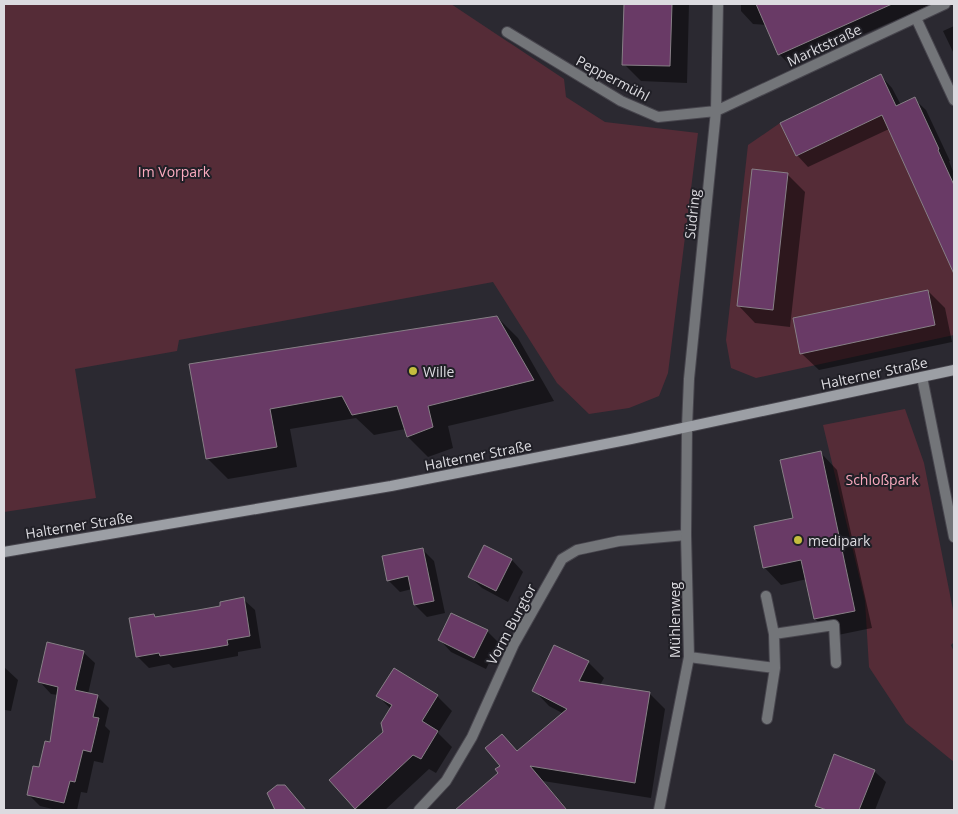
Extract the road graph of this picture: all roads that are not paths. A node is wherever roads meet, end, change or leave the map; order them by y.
1 (718, 4) edge
2 (945, 4) edge
3 (916, 18) junction
4 (507, 32) dead end
5 (954, 100) edge
6 (716, 111) junction
7 (954, 370) edge
8 (922, 377) junction
9 (687, 427) junction
10 (686, 535) junction
11 (954, 537) edge
12 (4, 552) edge
13 (766, 596) dead end
14 (774, 634) junction
15 (689, 657) junction
16 (836, 663) dead end
17 (775, 668) junction
18 (767, 719) dead end
19 (419, 810) edge
20 (659, 810) edge

1 - 6 street, Südring
2 - 3 street, Marktstraße
3 - 5 street
3 - 6 street, Marktstraße
4 - 6 street, Peppermühl
6 - 9 street, Südring
7 - 8 main road, Halterner Straße
8 - 9 main road, Halterner Straße
8 - 11 street
9 - 10 street, Mühlenweg
9 - 12 main road, Halterner Straße
10 - 15 street, Mühlenweg
10 - 19 street, Vorm Burgtor
13 - 14 street
14 - 16 street
14 - 17 street
15 - 17 street
15 - 20 street, Mühlenweg
17 - 18 street

